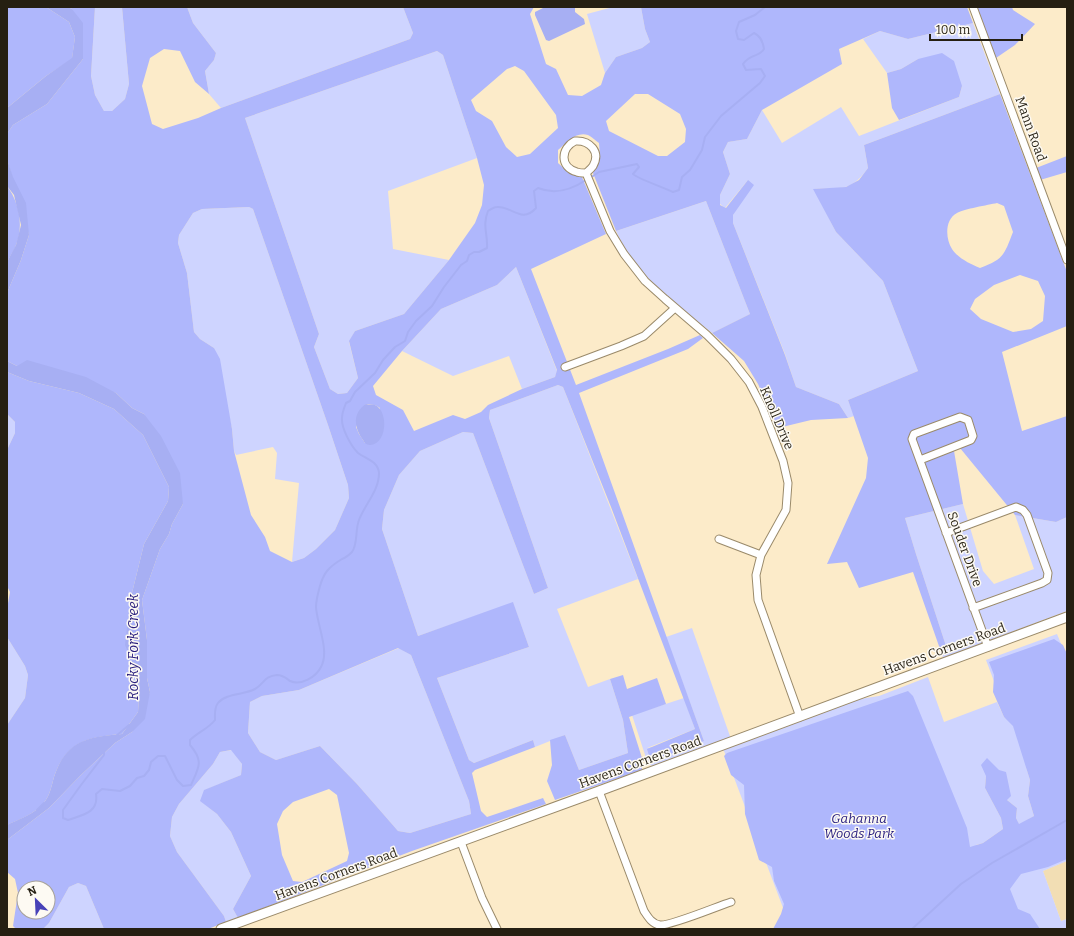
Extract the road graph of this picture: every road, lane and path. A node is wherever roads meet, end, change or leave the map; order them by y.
1 (973, 7) edge
2 (586, 173) junction
3 (1067, 260) edge
4 (675, 308) junction
5 (565, 367) dead end
6 (920, 460) junction
7 (946, 533) junction
8 (719, 539) dead end
9 (761, 555) junction
10 (973, 608) junction
11 (1067, 617) edge
12 (988, 647) junction
13 (800, 717) junction
14 (599, 791) junction
15 (461, 842) junction
16 (731, 902) dead end
17 (237, 926) edge
18 (221, 929) edge
19 (497, 929) edge

1 - 3 street, Mann Road
2 - 2 street
2 - 4 street, Knoll Drive
4 - 5 street
4 - 9 street, Knoll Drive
6 - 6 street, Souder Drive
6 - 7 street, Souder Drive
7 - 10 street, Souder Drive
7 - 10 street
8 - 9 street
9 - 13 street, Knoll Drive
10 - 12 street, Souder Drive
11 - 12 main road, Havens Corners Road
12 - 13 main road, Havens Corners Road
13 - 14 main road, Havens Corners Road
14 - 15 main road, Havens Corners Road
14 - 16 street
15 - 17 main road, Havens Corners Road
15 - 19 street
17 - 18 main road, Havens Corners Road

